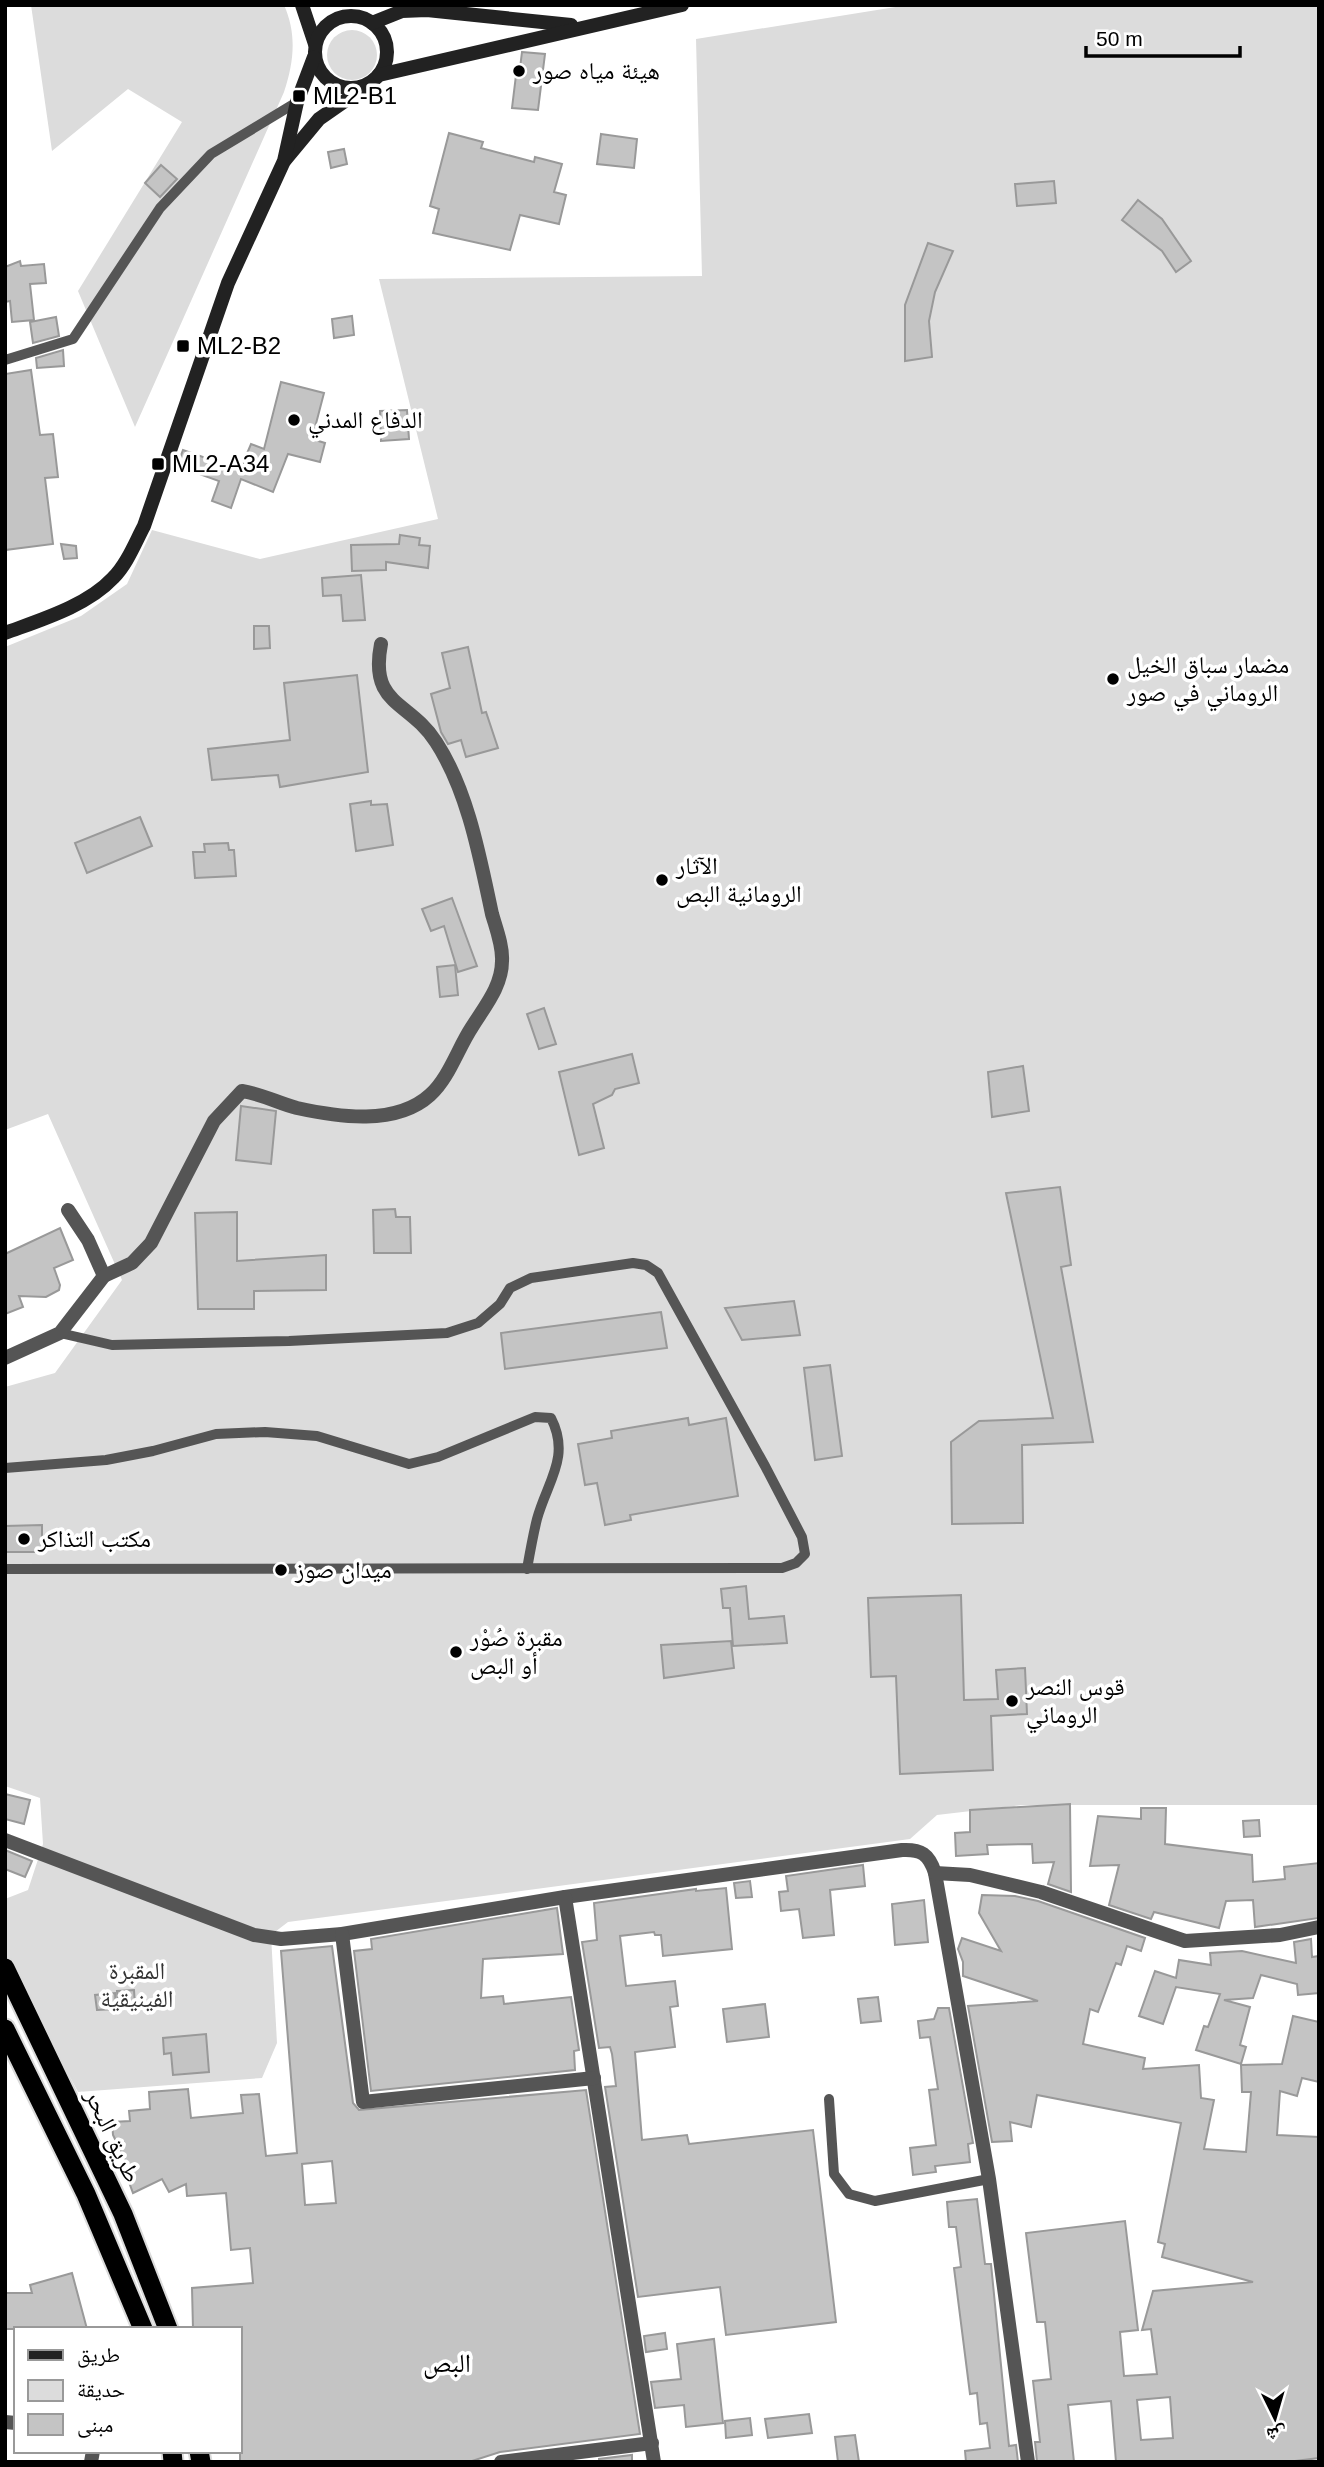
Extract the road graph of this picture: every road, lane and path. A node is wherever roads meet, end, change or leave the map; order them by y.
1 (302, 5) edge
2 (361, 5) edge
3 (682, 5) edge
4 (370, 22) junction
5 (586, 26) junction
6 (315, 50) junction
7 (379, 75) junction
8 (366, 85) junction
9 (297, 102) junction
10 (284, 161) junction
11 (5, 360) edge
12 (5, 633) edge
13 (381, 644) dead end
14 (68, 1210) dead end
15 (104, 1276) junction
16 (60, 1333) junction
17 (5, 1358) edge
18 (5, 1468) edge
19 (5, 1569) edge
20 (527, 1569) junction
21 (5, 1840) edge
22 (935, 1873) junction
23 (565, 1897) junction
24 (1319, 1927) edge
25 (342, 1934) junction
26 (5, 1968) edge
27 (5, 2029) edge
28 (594, 2078) junction
29 (829, 2099) dead end
30 (989, 2179) junction
31 (142, 2327) edge
32 (167, 2327) edge
33 (652, 2443) junction
34 (501, 2462) edge
35 (654, 2462) edge
36 (1028, 2462) edge

1 - 6 main road
2 - 4 main road
3 - 5 main road
4 - 5 main road
4 - 6 main road
4 - 7 main road
5 - 7 main road
6 - 8 main road
6 - 9 main road
7 - 8 main road
8 - 10 main road
9 - 10 main road
9 - 11 lane
10 - 12 main road
13 - 15 street
14 - 15 street
15 - 16 street
16 - 17 street
16 - 20 lane
18 - 20 lane
19 - 20 lane
21 - 25 street
22 - 23 street
22 - 24 street
22 - 30 street
23 - 25 street
23 - 28 street
25 - 28 street
26 - 32 highway, طريق البحر
27 - 31 highway, طريق البحر
28 - 33 street
29 - 30 lane
30 - 36 street
33 - 34 street
33 - 35 street

